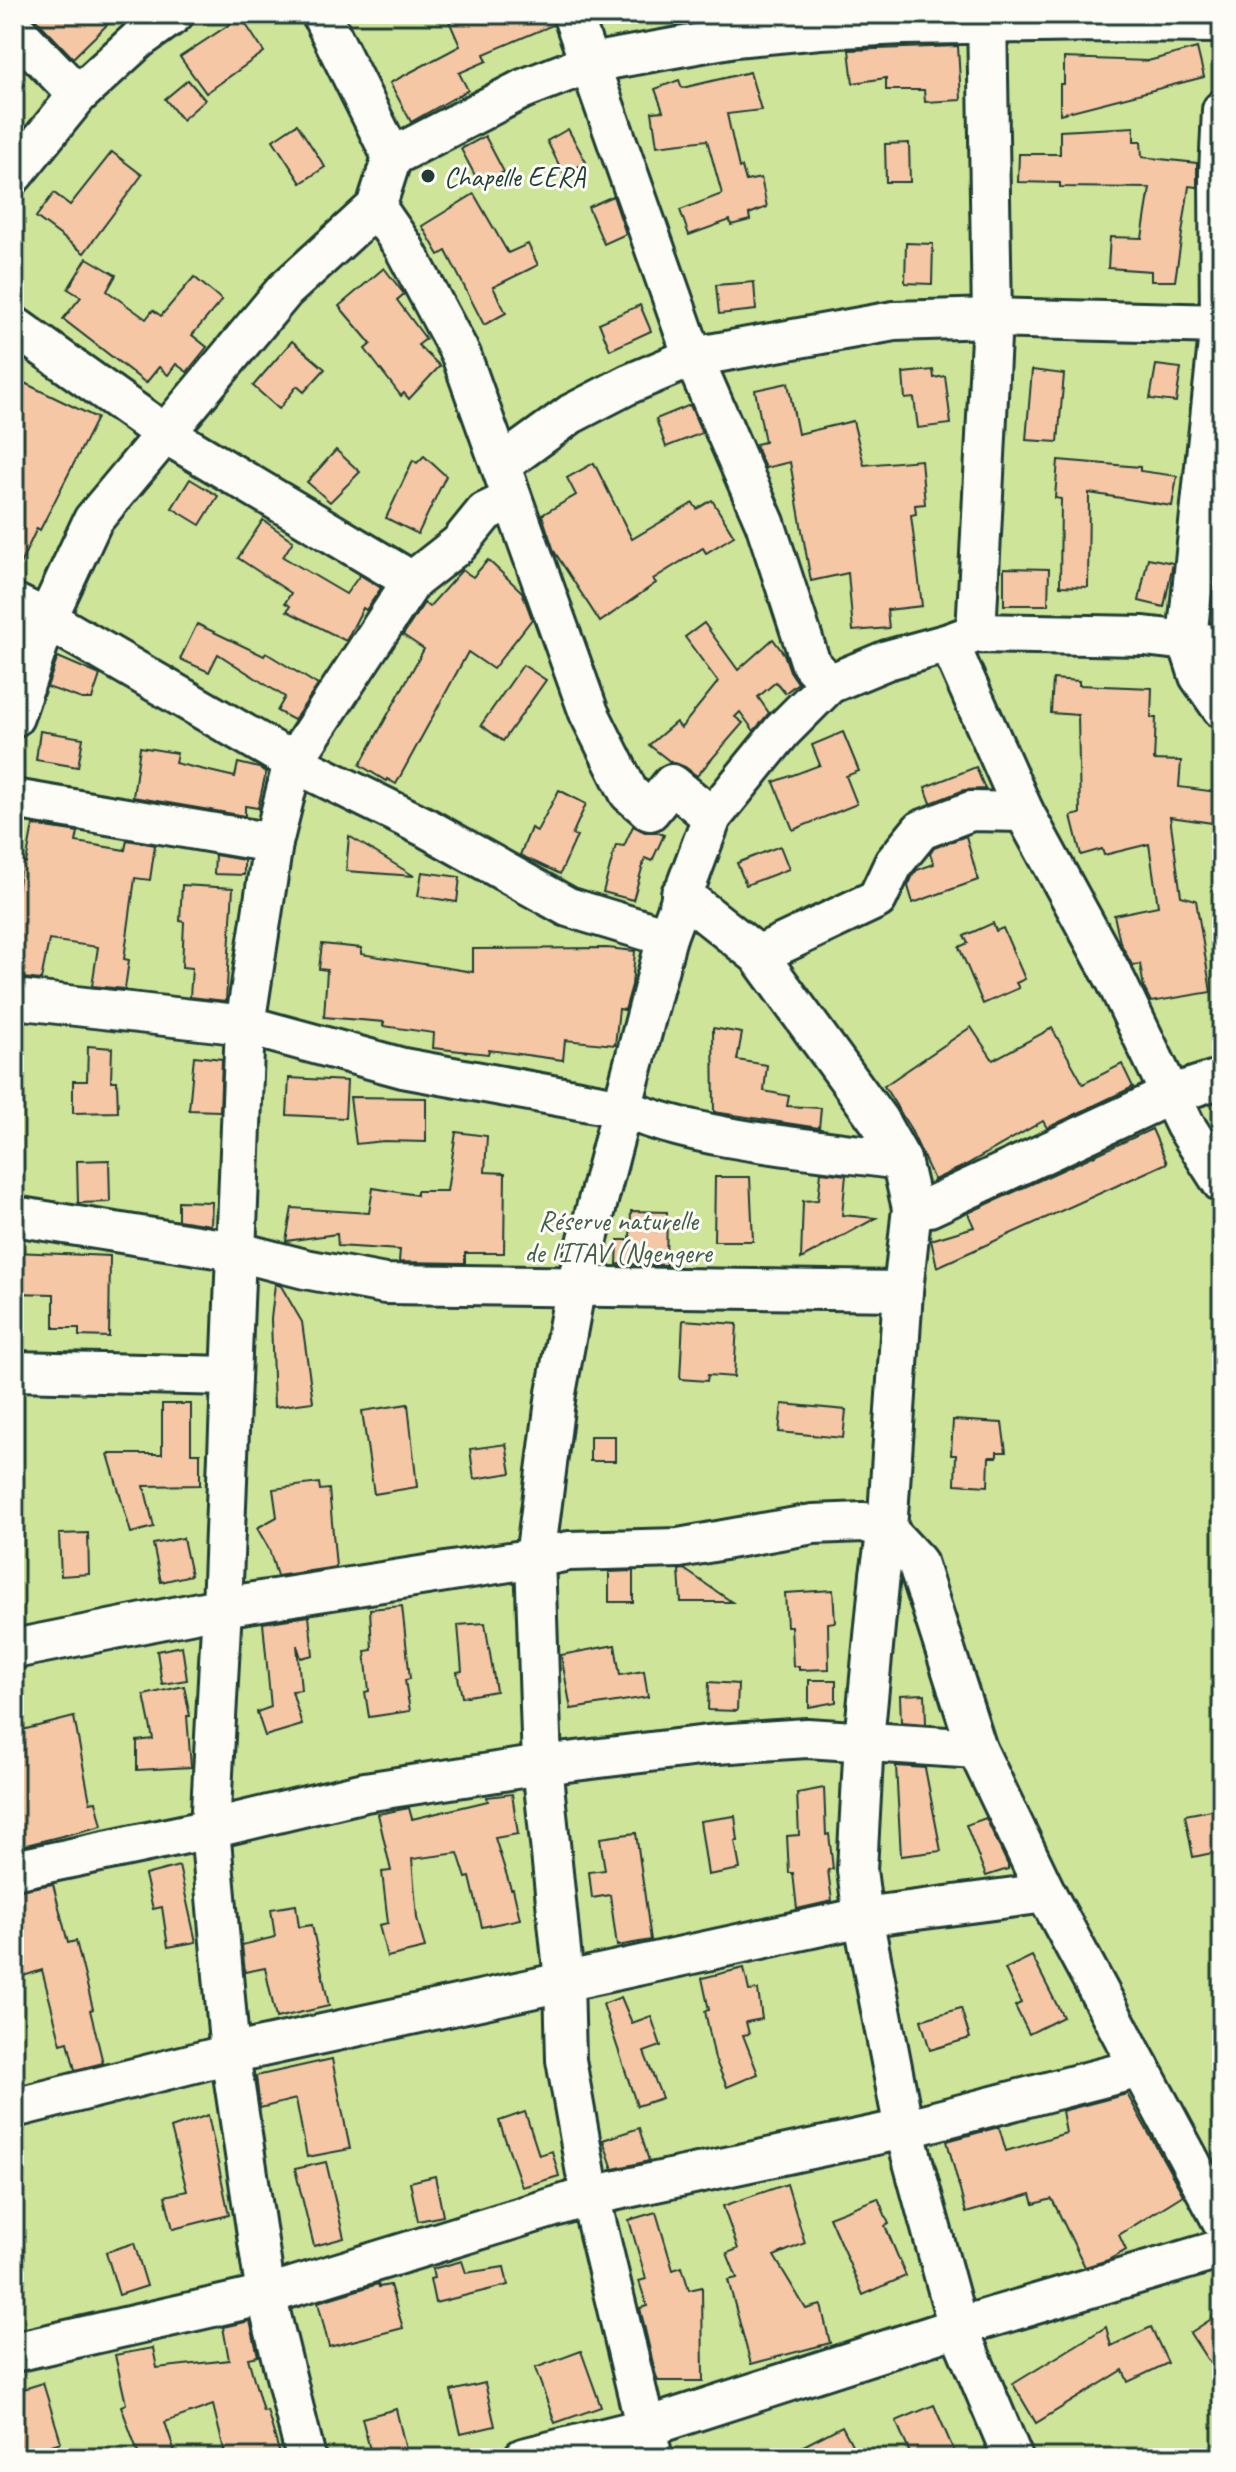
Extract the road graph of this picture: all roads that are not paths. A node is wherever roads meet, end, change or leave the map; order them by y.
1 (174, 14) edge
2 (321, 14) edge
3 (572, 14) edge
4 (987, 19) edge
5 (1222, 23) edge
6 (14, 29) edge
7 (590, 63) junction
8 (78, 95) junction
9 (1222, 110) edge
10 (392, 157) junction
11 (14, 174) edge
12 (376, 207) junction
13 (992, 318) junction
14 (1221, 324) edge
15 (14, 326) edge
16 (693, 357) junction
17 (164, 433) junction
18 (507, 482) junction
19 (412, 581) junction
20 (30, 611) edge
21 (963, 638) junction
22 (1205, 642) edge
23 (829, 684) junction
24 (1222, 709) edge
25 (14, 717) edge
26 (293, 762) junction
27 (14, 799) edge
28 (1024, 812) junction
29 (712, 817) junction
30 (273, 843) junction
31 (681, 894) junction
32 (667, 937) junction
33 (758, 955) junction
34 (14, 999) edge
35 (245, 1025) junction
36 (1222, 1078) edge
37 (1172, 1094) junction
38 (623, 1108) junction
39 (901, 1160) junction
40 (1222, 1183) edge
41 (912, 1208) junction
42 (14, 1216) edge
43 (235, 1251) junction
44 (576, 1285) junction
45 (903, 1291) junction
46 (14, 1371) edge
47 (230, 1376) junction
48 (887, 1530) junction
49 (535, 1558) junction
50 (222, 1607) junction
51 (14, 1649) edge
52 (864, 1740) junction
53 (977, 1749) junction
54 (542, 1765) junction
55 (210, 1829) junction
56 (14, 1870) edge
57 (1046, 1893) junction
58 (863, 1917) junction
59 (564, 1980) junction
60 (230, 2054) junction
61 (1140, 2068) junction
62 (14, 2108) edge
63 (904, 2129) junction
64 (590, 2196) junction
65 (1222, 2221) edge
66 (1222, 2249) edge
67 (266, 2295) junction
68 (958, 2327) junction
69 (14, 2352) edge
70 (648, 2443) edge
71 (306, 2458) edge
72 (523, 2458) edge
73 (1013, 2458) edge

1 - 8 street
2 - 10 street
3 - 7 street
4 - 5 street
4 - 7 street
4 - 13 street
6 - 8 street
7 - 10 street
7 - 16 street
8 - 11 street
9 - 14 street
10 - 12 street
12 - 17 street
12 - 18 street
13 - 14 street
13 - 16 street
13 - 21 street
14 - 22 street
15 - 17 street
16 - 18 street
16 - 23 street
17 - 19 street
17 - 20 street
18 - 19 street
18 - 29 street
19 - 26 street
20 - 25 street
20 - 26 street
21 - 22 street
21 - 23 street
21 - 28 street
22 - 24 street
23 - 29 street
26 - 30 street
26 - 32 street
27 - 30 street
28 - 33 street
28 - 37 street
29 - 31 street
30 - 35 street
31 - 32 street
31 - 33 street
32 - 38 street
33 - 39 street
34 - 35 street
35 - 38 street
35 - 43 street
36 - 37 street
37 - 40 street
37 - 41 street
38 - 39 street
38 - 44 street
39 - 41 street
41 - 45 street
42 - 43 street
43 - 44 street
43 - 47 street
44 - 45 street
44 - 49 street
45 - 48 street
46 - 47 street
47 - 50 street
48 - 49 street
48 - 52 street
48 - 53 street
49 - 50 street
49 - 54 street
50 - 51 street
50 - 55 street
52 - 53 street
52 - 54 street
52 - 58 street
53 - 57 street
54 - 55 street
54 - 59 street
55 - 56 street
55 - 60 street
57 - 58 street
57 - 61 street
58 - 59 street
58 - 63 street
59 - 60 street
59 - 64 street
60 - 62 street
60 - 67 street
61 - 63 street
61 - 65 street
63 - 64 street
63 - 68 street
64 - 67 street
64 - 70 street
66 - 68 street
67 - 69 street
67 - 71 street
68 - 70 street
68 - 73 street
70 - 72 street

